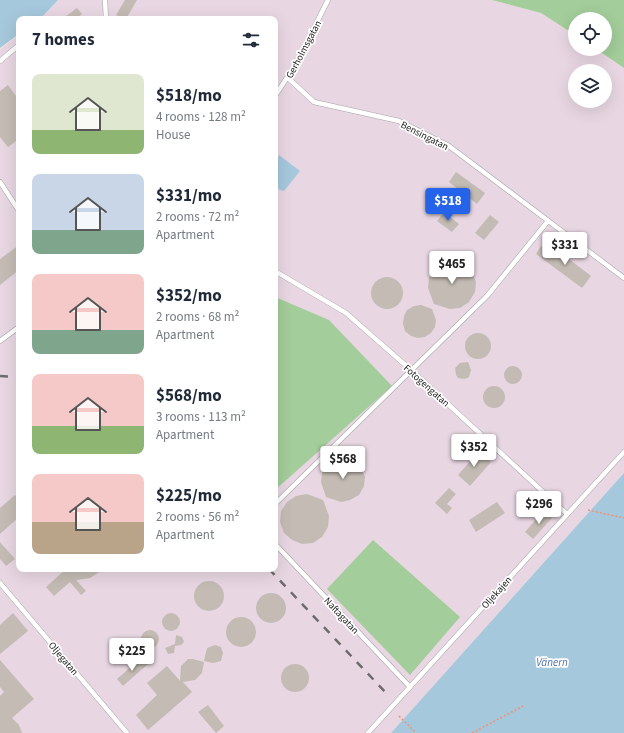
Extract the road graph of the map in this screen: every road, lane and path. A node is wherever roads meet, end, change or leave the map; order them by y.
1 (105, 0) edge
2 (328, 0) edge
3 (106, 16) edge
4 (16, 48) edge
5 (0, 61) edge
6 (288, 78) junction
7 (278, 92) edge
8 (0, 182) edge
9 (16, 206) edge
10 (548, 221) junction
11 (278, 273) edge
12 (624, 278) edge
13 (16, 329) edge
14 (0, 341) edge
15 (411, 370) junction
16 (624, 452) edge
17 (278, 501) edge
18 (588, 510) dead end
19 (568, 514) junction
20 (624, 518) edge
21 (278, 547) edge
22 (0, 583) edge
23 (410, 687) junction
24 (525, 705) dead end
25 (398, 716) dead end
26 (127, 733) edge
27 (368, 733) edge
28 (416, 733) edge
29 (472, 733) edge

1 - 3 lane
2 - 6 lane, Gerholmsgatan
4 - 5 lane
6 - 7 lane, Gerholmsgatan
6 - 10 lane, Bensingatan
8 - 9 lane
10 - 12 lane, Bensingatan
10 - 15 lane
11 - 15 lane, Fotogengatan
13 - 14 lane
15 - 17 lane
15 - 19 lane, Fotogengatan
16 - 19 lane, Oljekajen
18 - 20 path
19 - 23 lane, Oljekajen
21 - 23 lane, Naftagatan
22 - 26 lane, Oljegatan
23 - 27 lane, Oljekajen
24 - 29 path
25 - 28 path

